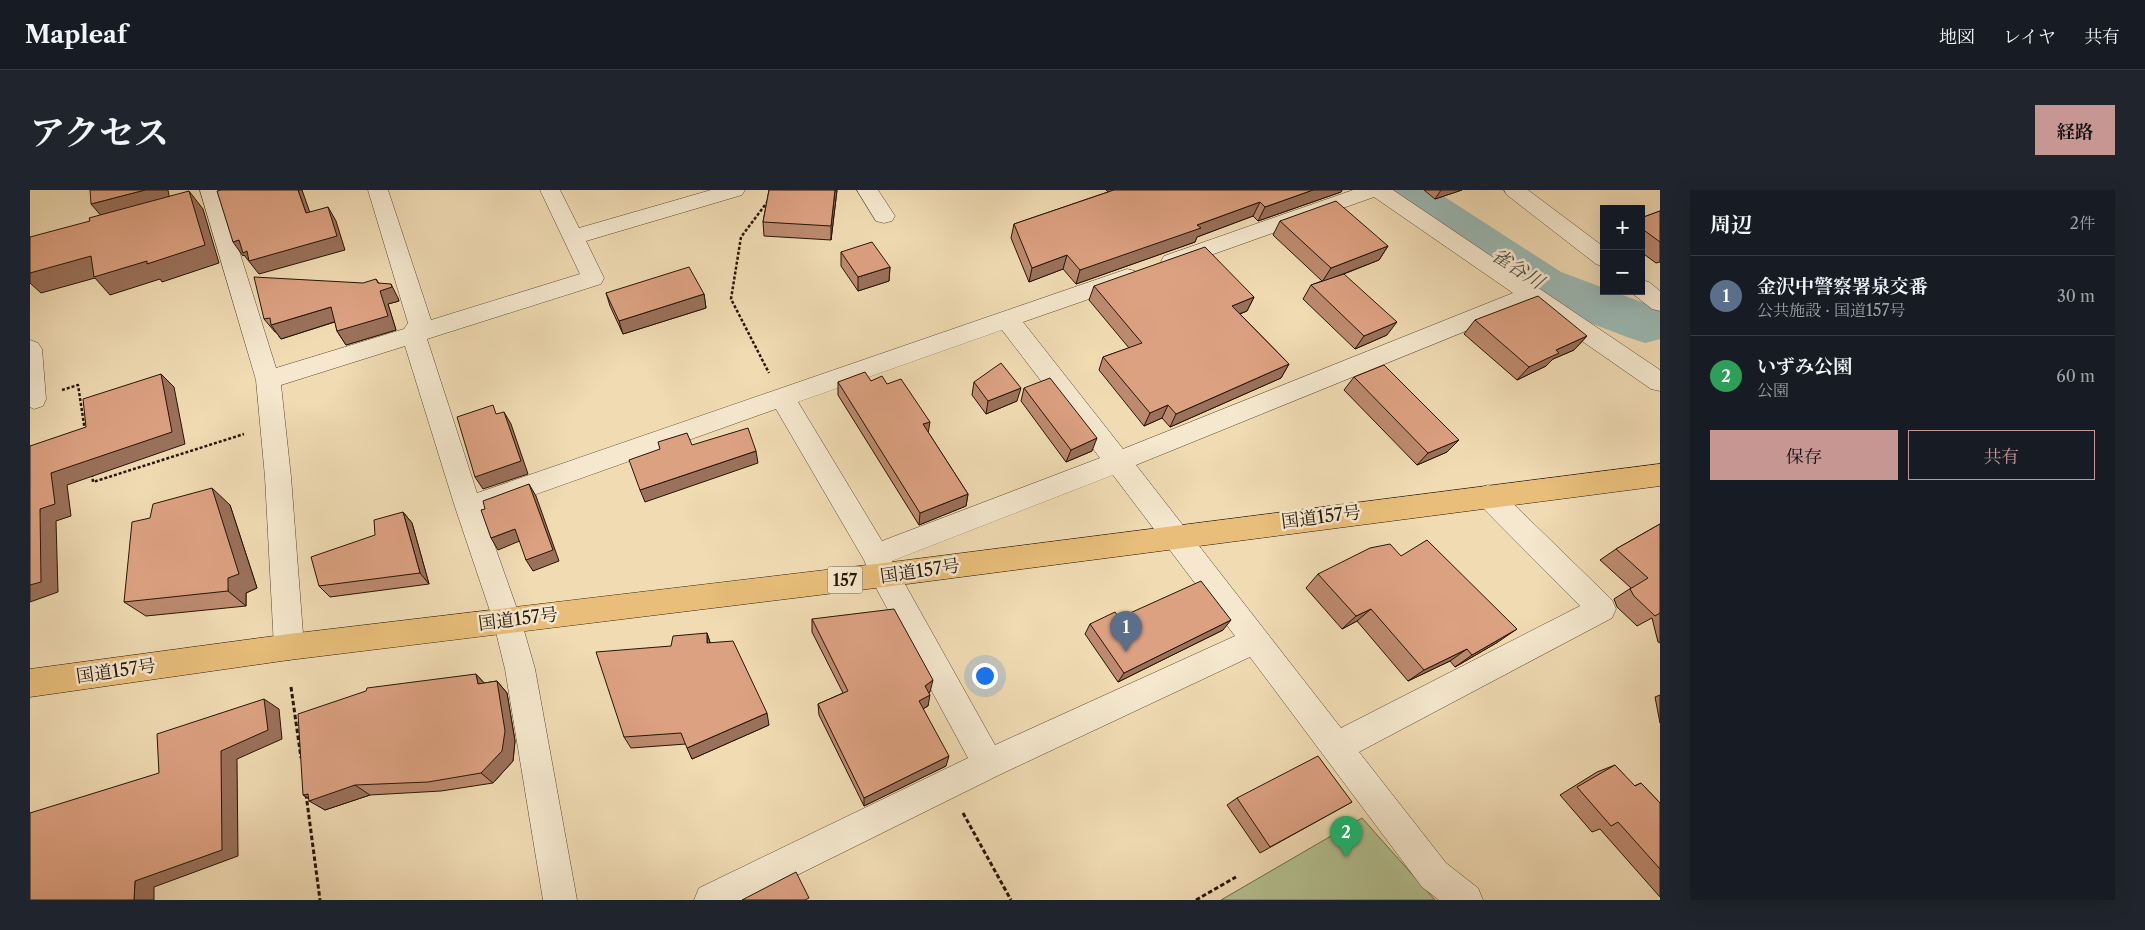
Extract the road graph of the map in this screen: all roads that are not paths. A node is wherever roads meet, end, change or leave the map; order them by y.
1 (378, 190) edge
2 (550, 190) edge
3 (735, 190) edge
4 (867, 190) edge
5 (1374, 190) edge
6 (1378, 190) edge
7 (1548, 190) edge
8 (211, 195) edge
9 (1521, 195) edge
10 (884, 216) dead end
11 (573, 237) junction
12 (1600, 256) edge
13 (1645, 291) edge
14 (1531, 295) junction
15 (1660, 303) edge
16 (1007, 319) junction
17 (413, 333) junction
18 (30, 349) edge
19 (268, 380) junction
20 (1660, 382) edge
21 (782, 397) junction
22 (34, 399) road end
23 (1117, 462) junction
24 (1660, 475) edge
25 (1488, 496) junction
26 (468, 507) junction
27 (1176, 536) junction
28 (880, 565) junction
29 (507, 620) junction
30 (1254, 641) junction
31 (289, 647) junction
32 (30, 683) edge
33 (1337, 748) junction
34 (988, 764) junction
35 (560, 900) edge
36 (710, 900) edge
37 (1466, 900) edge

1 - 17 street
2 - 11 street
3 - 11 street
4 - 10 street
5 - 16 street
6 - 14 street
7 - 9 street
8 - 19 street
9 - 12 street
11 - 17 street
13 - 15 street
14 - 20 street
14 - 23 street
16 - 21 street
16 - 23 street
17 - 19 street
17 - 26 street
18 - 22 street
19 - 31 street
21 - 26 street
21 - 28 street
23 - 27 street
23 - 28 street
24 - 25 highway, 国道157号 / 157
25 - 27 highway, 国道157号 / 157
25 - 33 street
26 - 29 street
27 - 28 highway, 国道157号 / 157
27 - 30 street
28 - 29 highway, 国道157号 / 157
28 - 34 street
29 - 31 highway, 国道157号 / 157
29 - 35 street
30 - 33 street
30 - 34 street
31 - 32 highway, 国道157号 / 157
33 - 37 street
34 - 36 street

